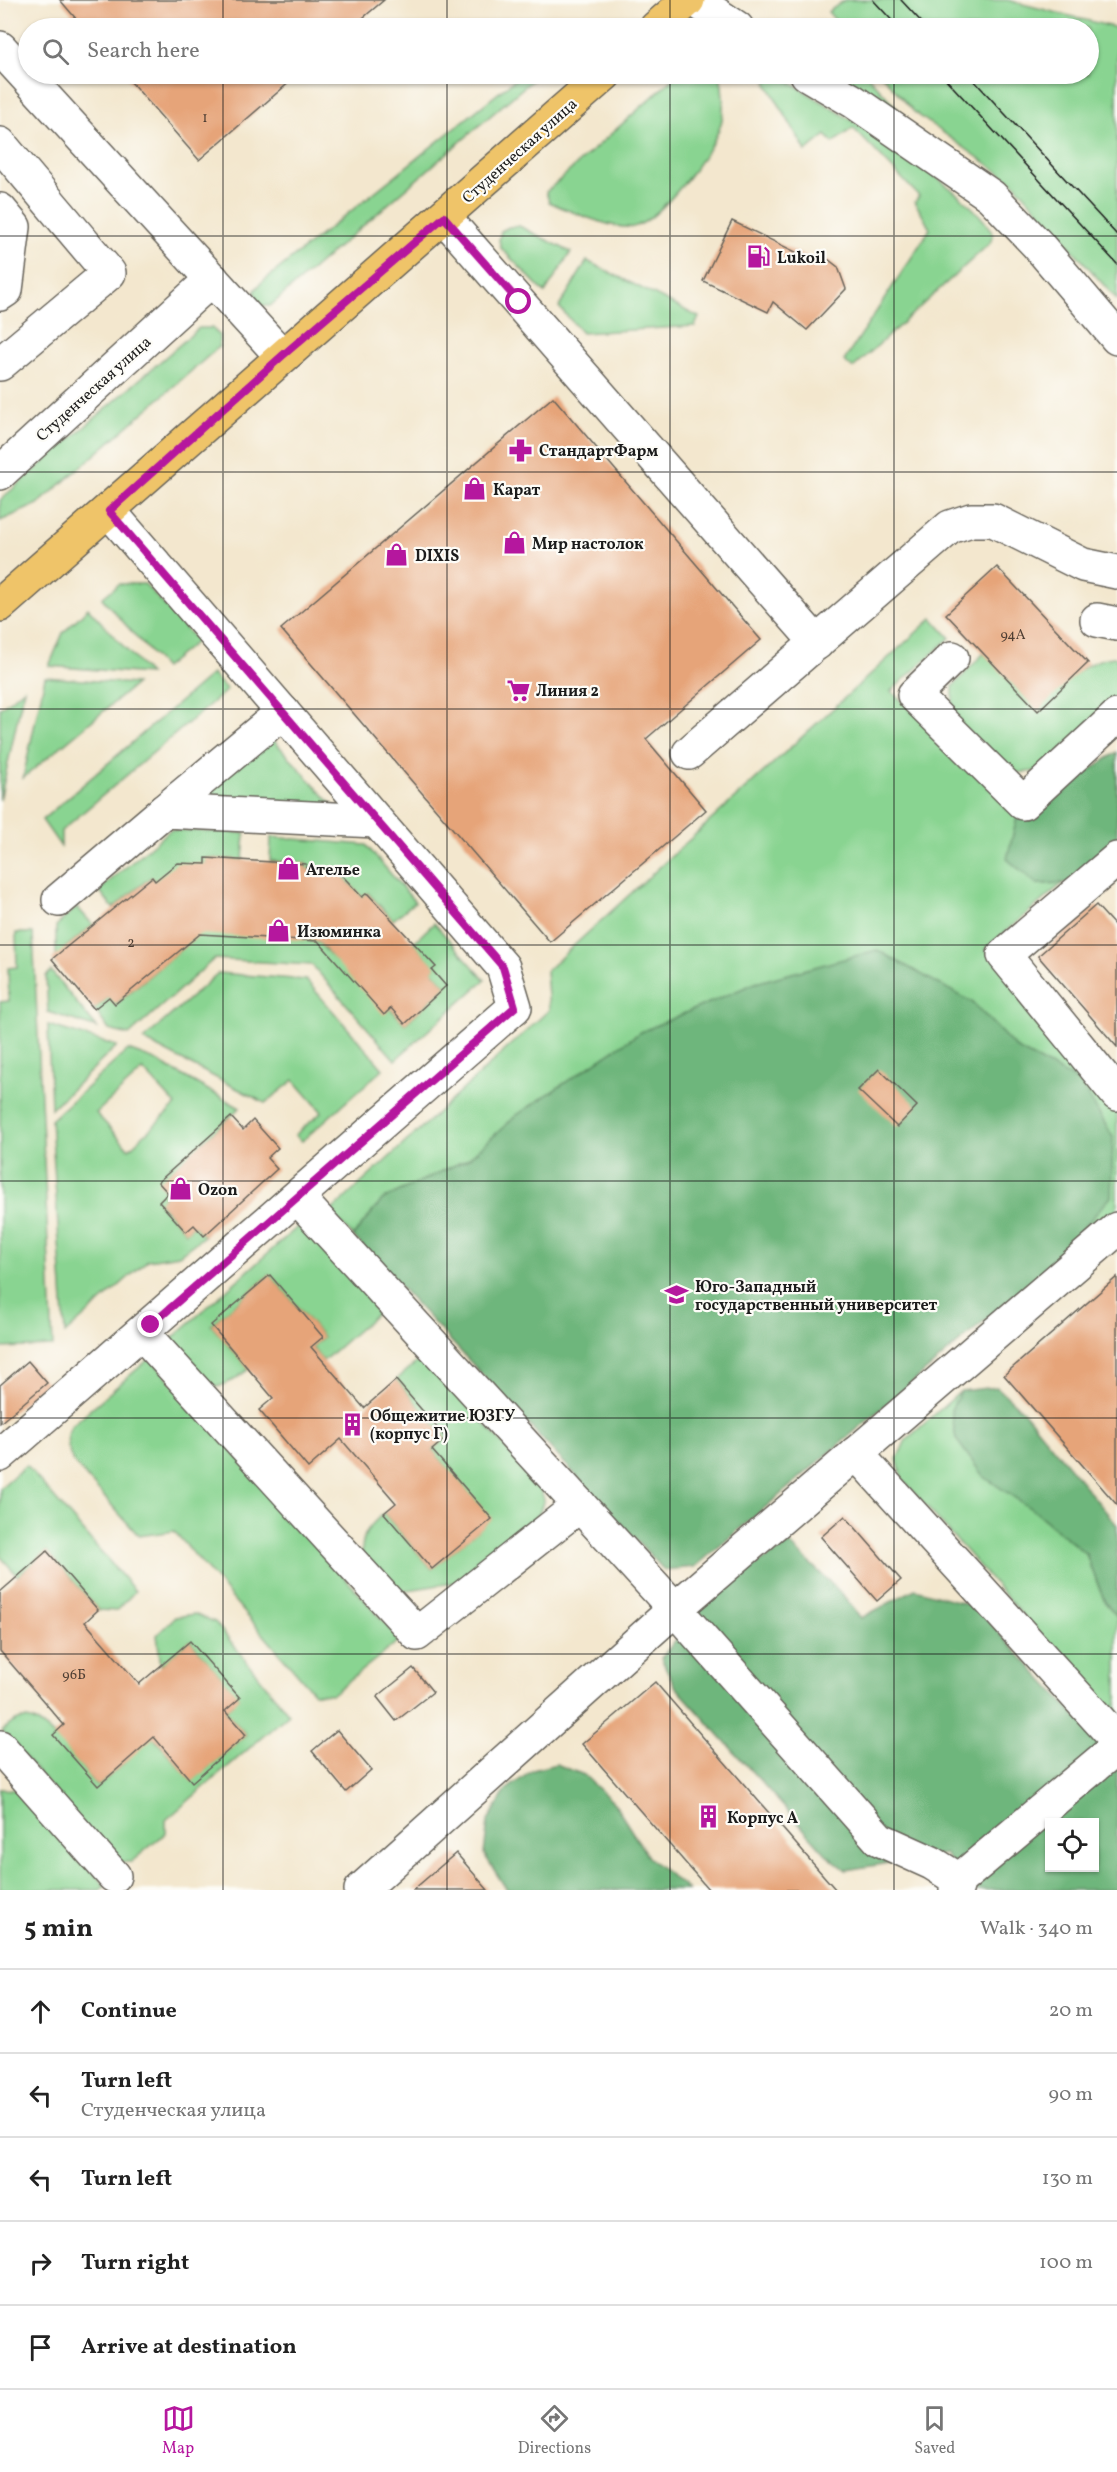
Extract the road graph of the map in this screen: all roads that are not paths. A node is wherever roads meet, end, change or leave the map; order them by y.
1 (688, 0) edge
2 (695, 0) edge
3 (667, 18) edge
4 (722, 18) edge
5 (0, 48) edge
6 (18, 68) edge
7 (33, 84) edge
8 (594, 84) edge
9 (824, 84) edge
10 (0, 144) edge
11 (0, 210) edge
12 (444, 217) junction
13 (212, 279) junction
14 (0, 294) edge
15 (1117, 338) edge
16 (282, 356) junction
17 (0, 364) edge
18 (0, 473) edge
19 (109, 511) junction
20 (1117, 572) edge
21 (0, 605) edge
22 (817, 643) junction
23 (952, 658) dead end
24 (283, 712) junction
25 (1117, 716) edge
26 (689, 753) dead end
27 (164, 811) junction
28 (376, 821) junction
29 (1117, 860) edge
30 (59, 900) dead end
31 (1117, 1094) edge
32 (298, 1198) junction
33 (1117, 1229) edge
34 (142, 1333) junction
35 (856, 1453) junction
36 (0, 1455) edge
37 (580, 1505) junction
38 (675, 1609) junction
39 (1117, 1740) edge
40 (1117, 1747) edge
41 (0, 1748) edge
42 (114, 1876) dead end
43 (958, 1885) edge
44 (361, 1890) edge

1 - 3 main road
2 - 4 street
5 - 6 street
7 - 13 street
8 - 12 main road, Студенческая улица
9 - 15 street
10 - 17 street
11 - 14 street
12 - 16 main road, Студенческая улица
12 - 22 street
13 - 16 street
13 - 18 street, Студенческая улица
16 - 19 main road, Студенческая улица
19 - 21 main road, Студенческая улица
19 - 24 street
20 - 22 street
22 - 26 street
23 - 25 street
24 - 27 street
24 - 28 street
27 - 28 street
27 - 30 street
28 - 32 street
29 - 31 street
32 - 34 street
32 - 37 street
33 - 35 street
34 - 36 street
34 - 37 street
35 - 38 street
35 - 39 street
37 - 38 street
38 - 43 street
38 - 44 street
40 - 43 street
41 - 42 street

